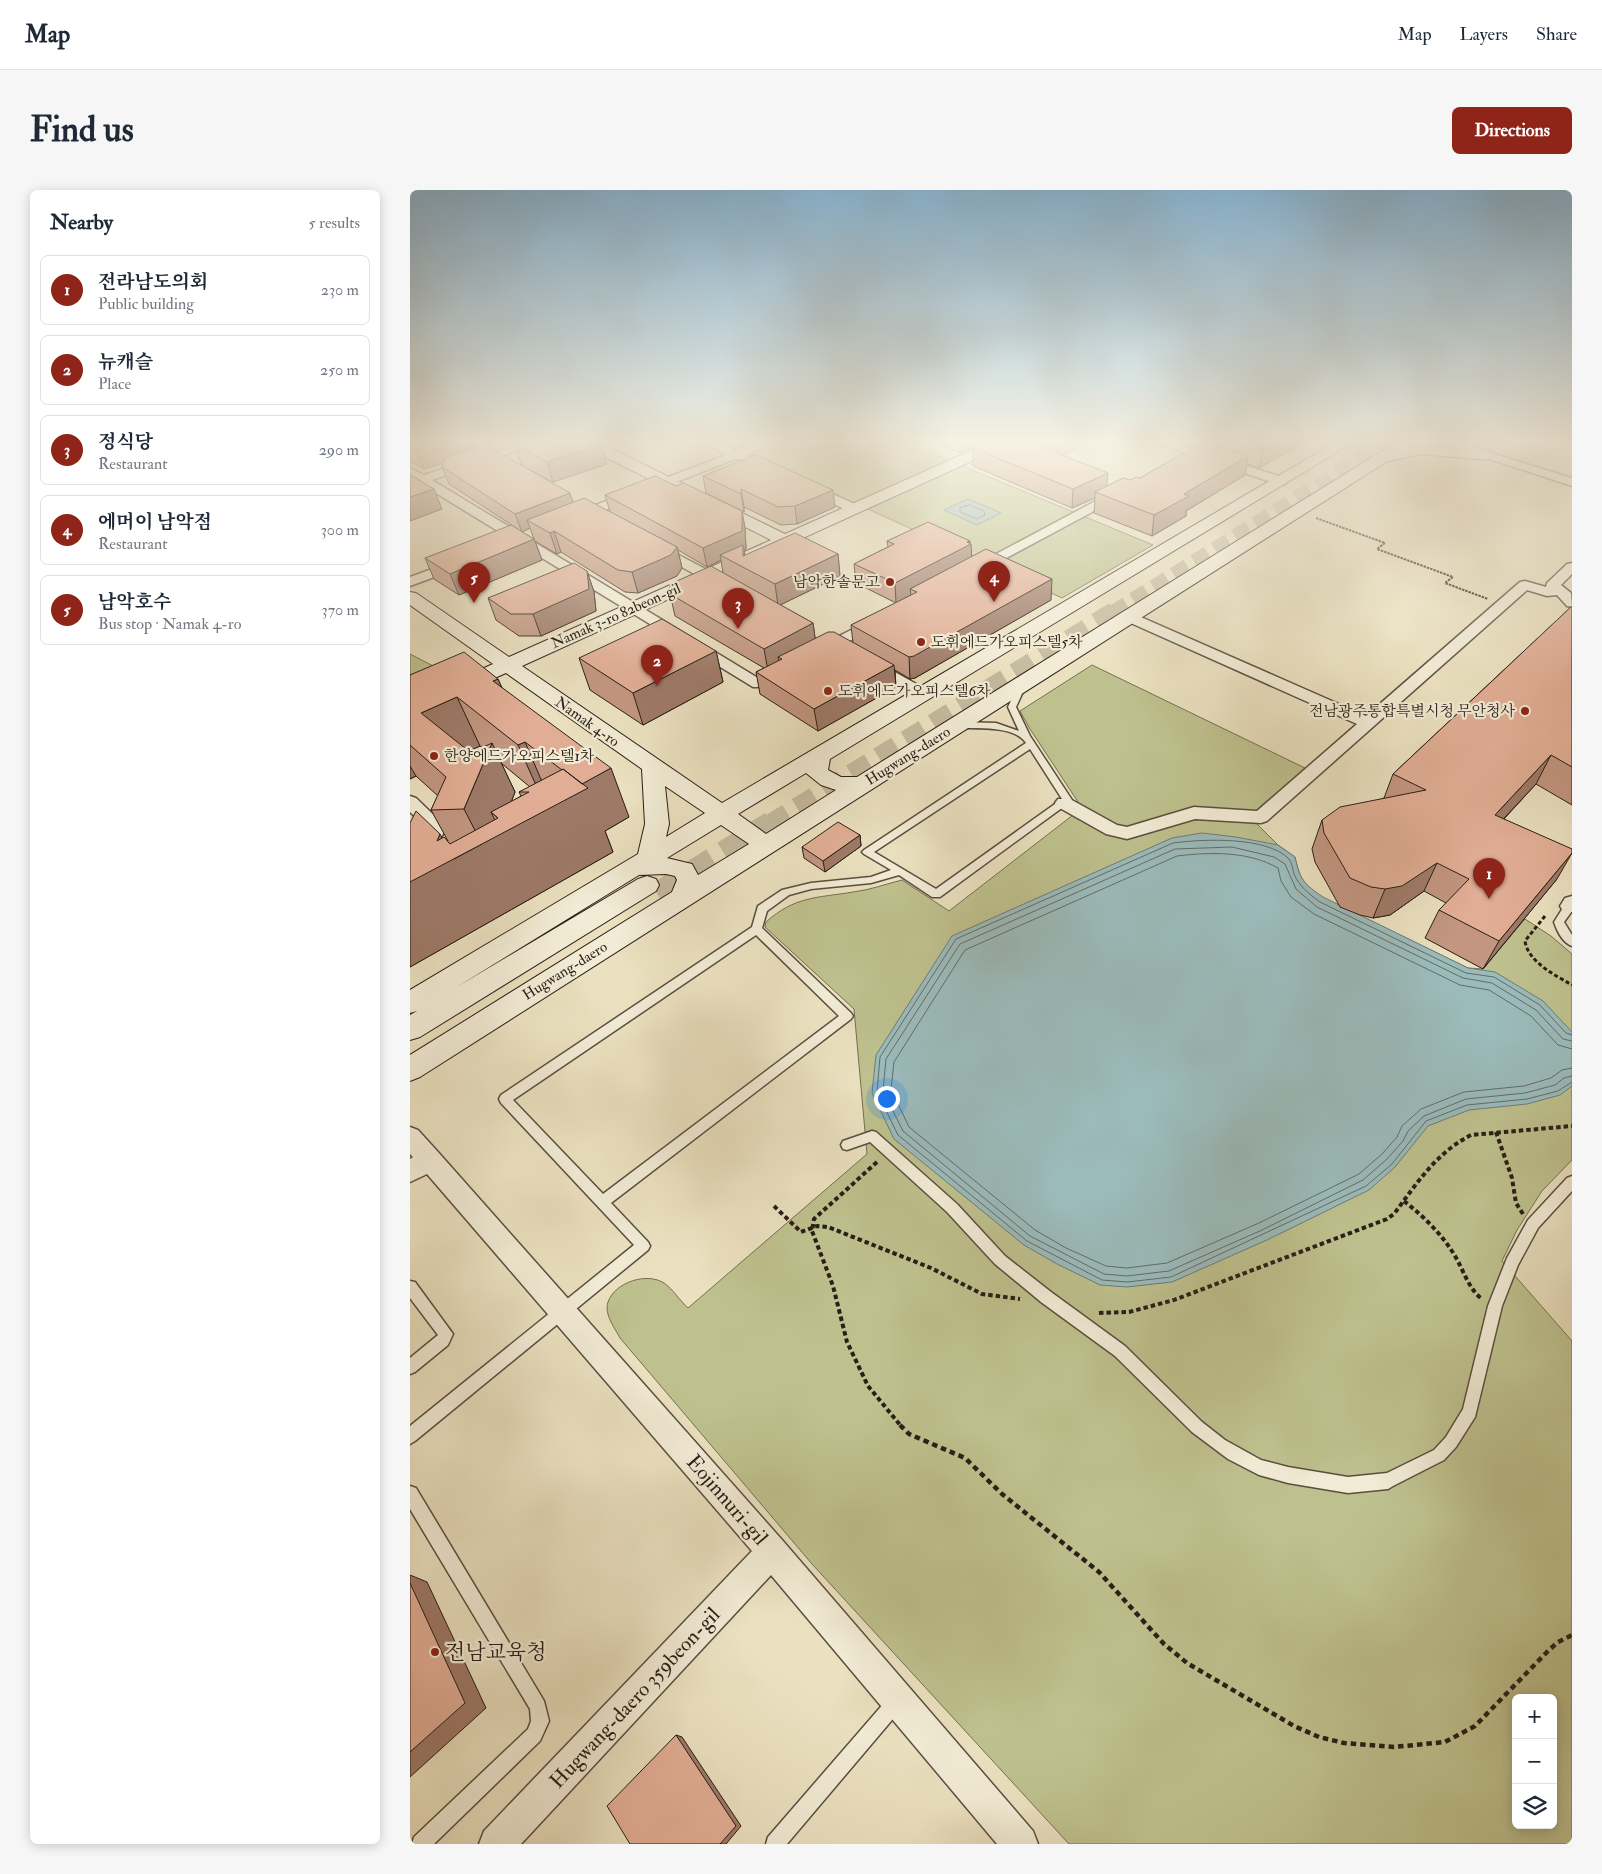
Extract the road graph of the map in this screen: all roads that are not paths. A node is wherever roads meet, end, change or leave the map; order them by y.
1 (486, 520) edge
2 (568, 520) edge
3 (745, 520) edge
4 (830, 520) edge
5 (1067, 520) edge
6 (1216, 520) edge
7 (1282, 520) edge
8 (564, 522) edge
9 (538, 532) edge
10 (520, 539) junction
11 (641, 539) edge
12 (785, 540) junction
13 (501, 546) edge
14 (474, 557) edge
15 (1572, 567) edge
16 (965, 574) edge
17 (708, 575) junction
18 (410, 582) edge
19 (733, 589) edge
20 (1566, 594) edge
21 (410, 597) edge
22 (1572, 604) edge
23 (634, 609) junction
24 (887, 616) edge
25 (1129, 616) junction
26 (817, 634) dead end
27 (834, 644) junction
28 (506, 665) junction
29 (1023, 683) junction
30 (923, 694) junction
31 (410, 709) edge
32 (1367, 723) junction
33 (958, 724) junction
34 (1028, 740) junction
35 (820, 755) junction
36 (653, 767) junction
37 (864, 783) junction
38 (410, 802) edge
39 (1064, 803) junction
40 (721, 814) junction
41 (766, 845) junction
42 (410, 867) edge
43 (900, 872) junction
44 (654, 880) junction
45 (1567, 910) edge
46 (757, 929) junction
47 (1572, 942) edge
48 (410, 1003) edge
49 (410, 1029) edge
50 (410, 1050) edge
51 (410, 1069) edge
52 (410, 1137) edge
53 (847, 1145) dead end
54 (420, 1165) edge
55 (1572, 1182) edge
56 (603, 1202) junction
57 (412, 1296) edge
58 (563, 1313) junction
59 (410, 1366) edge
60 (410, 1436) edge
61 (410, 1494) edge
62 (772, 1552) junction
63 (898, 1700) junction
64 (422, 1844) edge
65 (497, 1844) edge
66 (775, 1844) edge
67 (1020, 1844) edge

1 - 10 street
2 - 8 street
3 - 12 street
4 - 12 street, Namak 3-ro 82beon-gil
5 - 16 street
6 - 30 street, Hugwang-daero
7 - 25 street, Hugwang-daero
9 - 10 street
10 - 13 street
10 - 23 street
11 - 17 street
12 - 17 street, Namak 3-ro 82beon-gil
14 - 18 street
15 - 20 street
17 - 19 street
17 - 23 street, Namak 3-ro 82beon-gil
20 - 22 street
20 - 32 street
21 - 28 street, Namak 4-ro
23 - 27 street
23 - 28 street, Namak 3-ro 82beon-gil
24 - 27 street
25 - 29 street, Hugwang-daero
25 - 32 street
26 - 27 street
27 - 30 street
28 - 31 street, Namak 3-ro 82beon-gil
28 - 36 street, Namak 4-ro
29 - 33 street, Hugwang-daero
29 - 34 lane
30 - 35 street, Hugwang-daero
32 - 39 street
33 - 34 lane
33 - 37 street, Hugwang-daero
34 - 39 lane
34 - 43 lane
35 - 37 street
35 - 40 street, Hugwang-daero
36 - 40 street, Namak 4-ro
36 - 44 street
37 - 41 street, Hugwang-daero
38 - 42 street
39 - 43 lane
40 - 41 street, Namak 4-ro
40 - 44 street, Hugwang-daero
41 - 44 street, Hugwang-daero
43 - 46 lane
44 - 48 street, Hugwang-daero
44 - 49 street, Hugwang-daero
44 - 50 street, Hugwang-daero
44 - 51 street, Hugwang-daero
45 - 47 lane
46 - 56 lane
46 - 56 lane
52 - 54 street, Eojinnuri-gil
53 - 55 lane
54 - 58 street, Eojinnuri-gil
56 - 58 lane
57 - 59 lane
58 - 60 lane
58 - 62 street, Eojinnuri-gil
61 - 64 lane
62 - 63 street, Eojinnuri-gil
62 - 65 street, Hugwang-daero 359beon-gil
63 - 66 lane
63 - 67 street, Eojinnuri-gil

